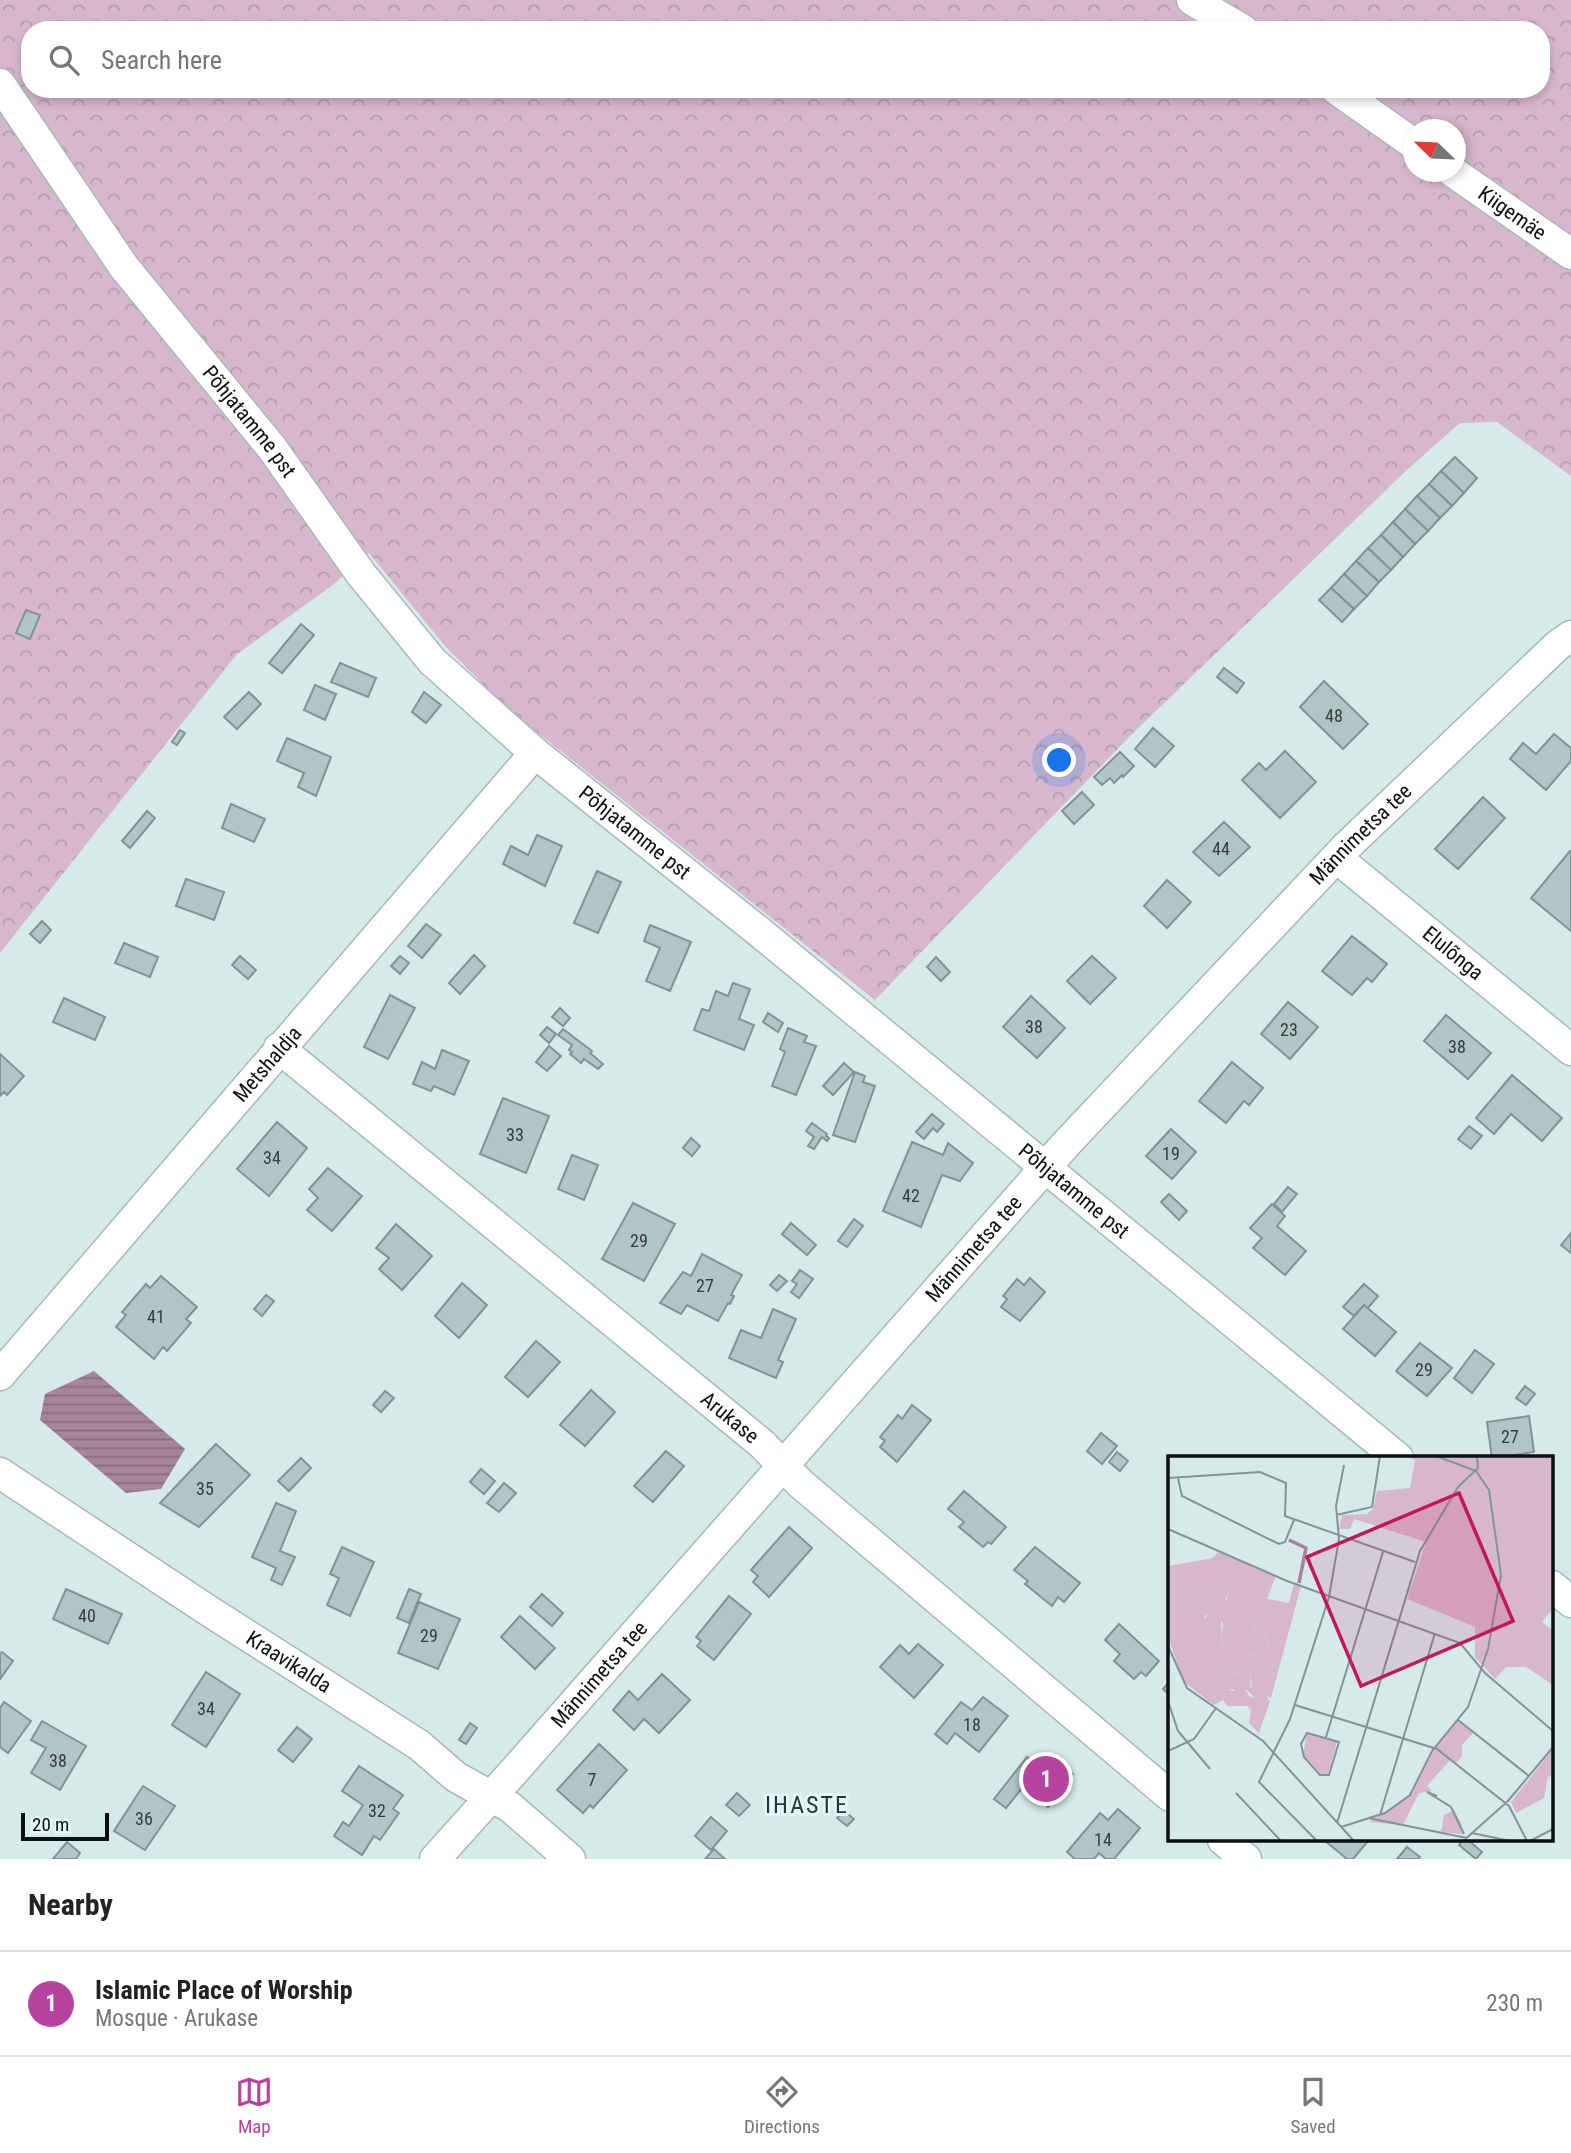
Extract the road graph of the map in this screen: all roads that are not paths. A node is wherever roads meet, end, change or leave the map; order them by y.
1 (1192, 0) edge
2 (1228, 21) edge
3 (0, 84) edge
4 (1349, 98) edge
5 (1403, 137) edge
6 (1466, 181) edge
7 (1571, 254) edge
8 (1571, 636) edge
9 (535, 753) junction
10 (1337, 858) junction
11 (279, 1048) junction
12 (1571, 1050) edge
13 (1046, 1168) junction
14 (0, 1375) edge
15 (1396, 1456) edge
16 (783, 1466) junction
17 (0, 1472) edge
18 (1554, 1588) edge
19 (1571, 1602) edge
20 (1168, 1794) edge
21 (491, 1797) junction
22 (1225, 1842) edge
23 (435, 1859) edge
24 (569, 1859) edge
25 (1246, 1859) edge

1 - 2 street
3 - 9 street, Põhjatamme pst
4 - 5 street
6 - 7 street, Kiigemäe
8 - 10 street, Männimetsa tee
9 - 11 street, Metshaldja
9 - 13 street, Põhjatamme pst
10 - 12 street, Elulõnga
10 - 13 street, Männimetsa tee
11 - 14 street, Metshaldja
11 - 16 street, Arukase
13 - 15 street, Põhjatamme pst
13 - 16 street, Männimetsa tee
16 - 20 street, Arukase
16 - 21 street, Männimetsa tee
17 - 21 street, Kraavikalda
18 - 19 street
21 - 23 street, Männimetsa tee
21 - 24 street, Kraavikalda
22 - 25 street

